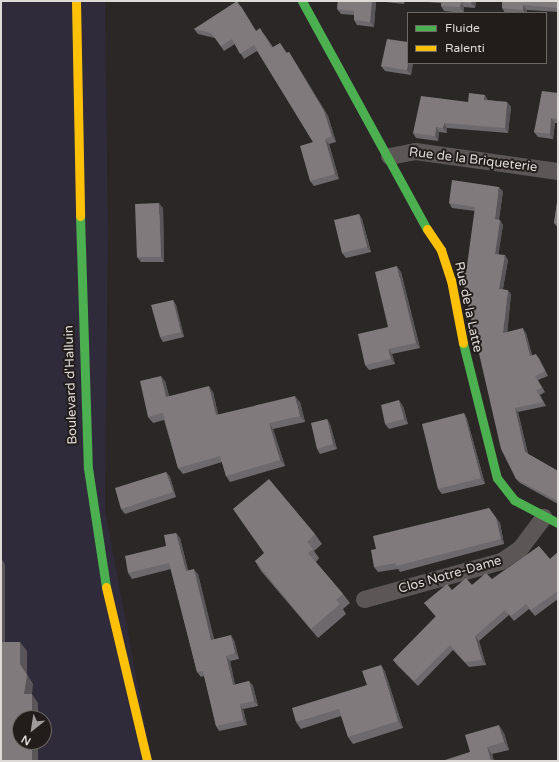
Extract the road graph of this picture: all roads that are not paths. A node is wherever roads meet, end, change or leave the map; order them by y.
1 (76, 1) edge
2 (302, 1) edge
3 (389, 156) junction
4 (558, 171) edge
5 (550, 520) edge
6 (364, 599) dead end
7 (147, 761) edge

1 - 7 main road, Boulevard d'Halluin
2 - 3 main road, Rue de la Latte
3 - 4 street, Rue de la Briqueterie
3 - 5 main road, Rue de la Latte
5 - 6 street, Clos Notre-Dame

